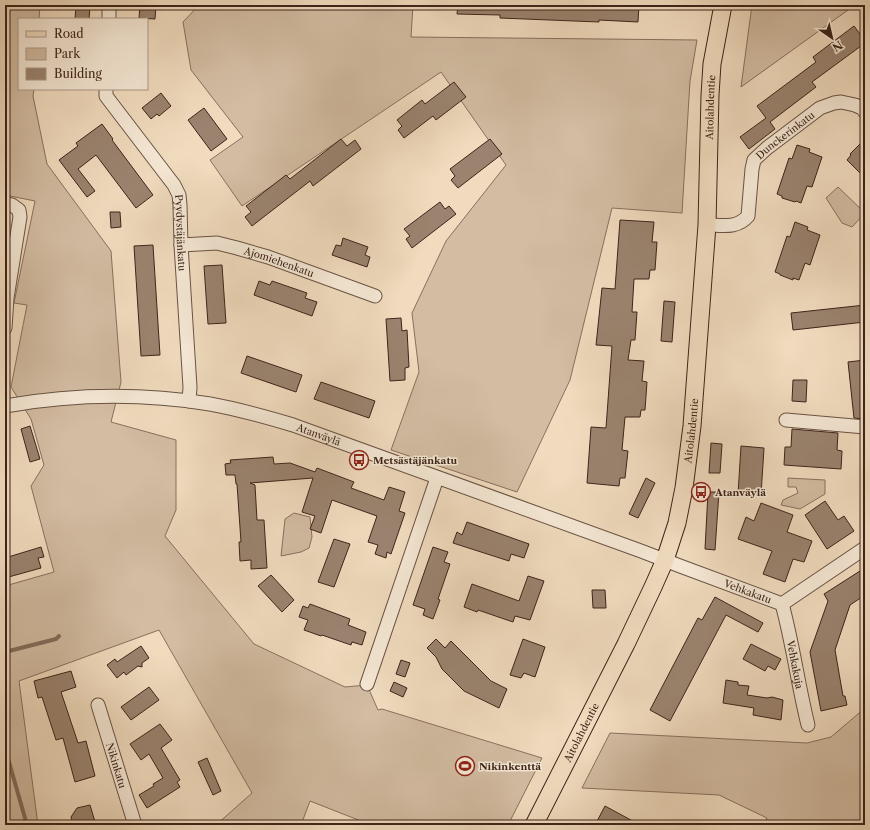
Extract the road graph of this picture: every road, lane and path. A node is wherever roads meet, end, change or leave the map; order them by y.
1 (109, 5) edge
2 (723, 5) edge
3 (109, 18) edge
4 (106, 90) edge
5 (865, 112) edge
6 (5, 204) edge
7 (707, 224) junction
8 (181, 245) junction
9 (375, 296) dead end
10 (6, 307) edge
11 (5, 328) edge
12 (189, 401) junction
13 (5, 406) edge
14 (786, 420) dead end
15 (865, 426) edge
16 (438, 478) junction
17 (865, 548) edge
18 (665, 560) junction
19 (782, 604) junction
20 (367, 684) dead end
21 (98, 705) dead end
22 (808, 725) dead end
23 (135, 825) edge
24 (534, 825) edge

1 - 3 street
2 - 7 main road, Aitolahdentie
4 - 8 street, Pyydystäjänkatu
5 - 7 street, Dunckerinkatu
6 - 10 street
7 - 18 main road, Aitolahdentie
8 - 9 street, Ajomiehenkatu
8 - 12 street, Pyydystäjänkatu
10 - 11 street
12 - 13 street, Atanväylä
12 - 16 street, Atanväylä
14 - 15 street
16 - 18 street, Atanväylä
16 - 20 street
17 - 19 street, Vehkakatu
18 - 19 street, Vehkakatu
18 - 24 main road, Aitolahdentie
19 - 22 street, Vehkakuja
21 - 23 street, Nikinkatu

